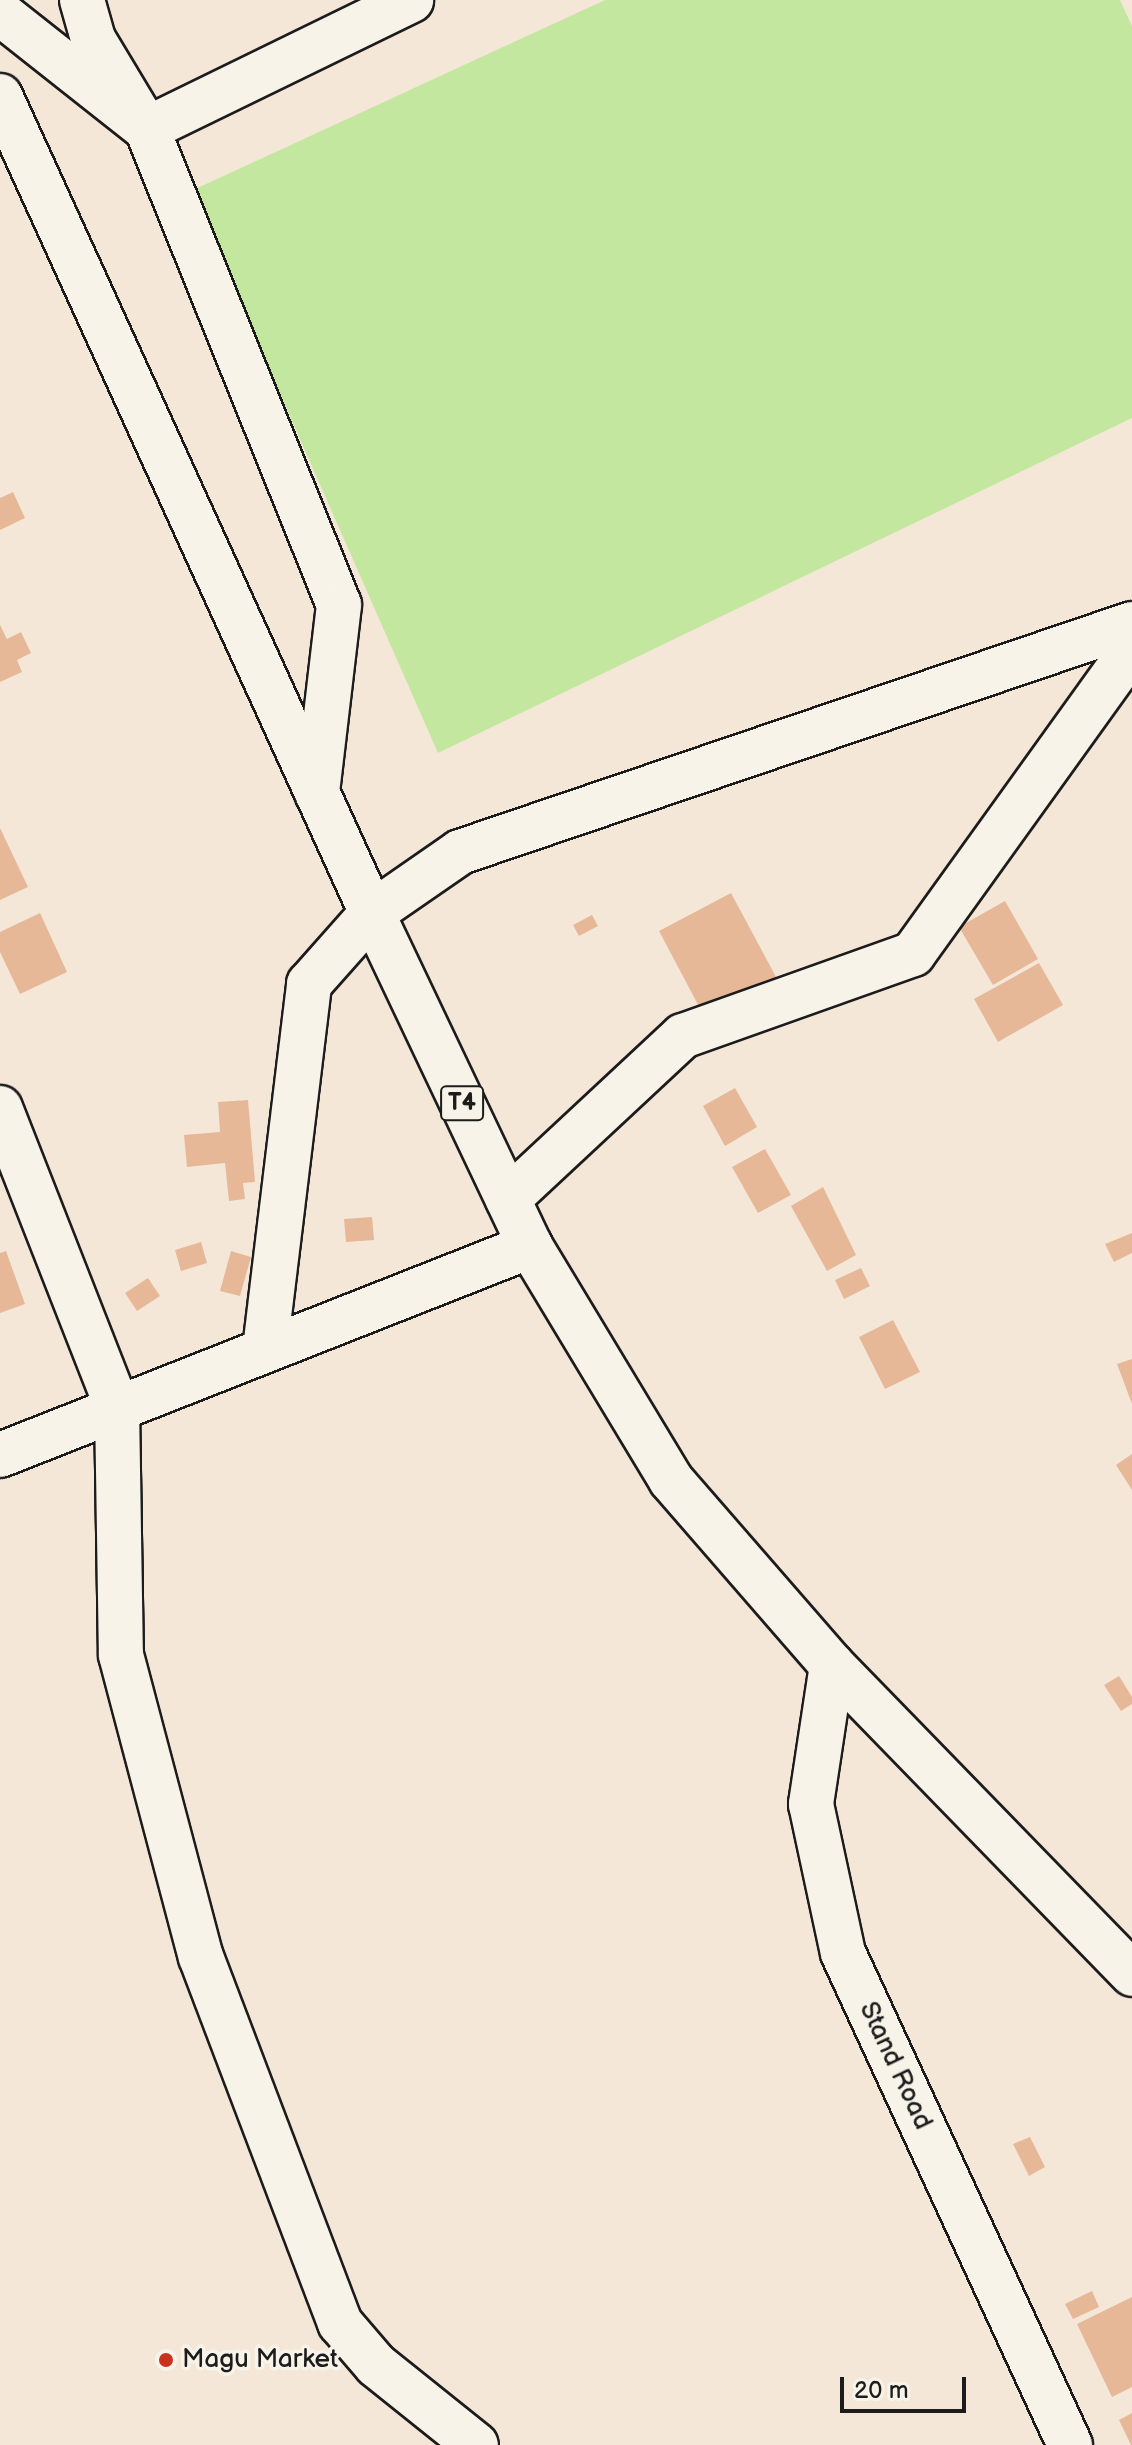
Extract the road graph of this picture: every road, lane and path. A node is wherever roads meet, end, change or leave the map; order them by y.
1 (82, 0) edge
2 (411, 0) edge
3 (0, 13) edge
4 (0, 96) edge
5 (147, 129) junction
6 (1132, 624) edge
7 (1132, 649) edge
8 (317, 793) junction
9 (372, 913) junction
10 (0, 1108) edge
11 (508, 1199) junction
12 (530, 1246) junction
13 (265, 1349) junction
14 (117, 1406) junction
15 (0, 1455) edge
16 (832, 1665) junction
17 (1132, 1974) edge
18 (476, 2445) edge
19 (1069, 2445) edge

1 - 5 main road
2 - 5 main road
3 - 5 main road
4 - 8 main road, T4
5 - 8 main road
6 - 9 main road
7 - 11 main road
8 - 9 main road, T4
9 - 11 main road, T4
9 - 13 main road
10 - 14 main road
11 - 12 main road, T4
12 - 13 main road
12 - 16 main road, T4
13 - 14 main road
14 - 15 main road
14 - 18 main road
16 - 17 main road, T4
16 - 19 main road, Stand Road

